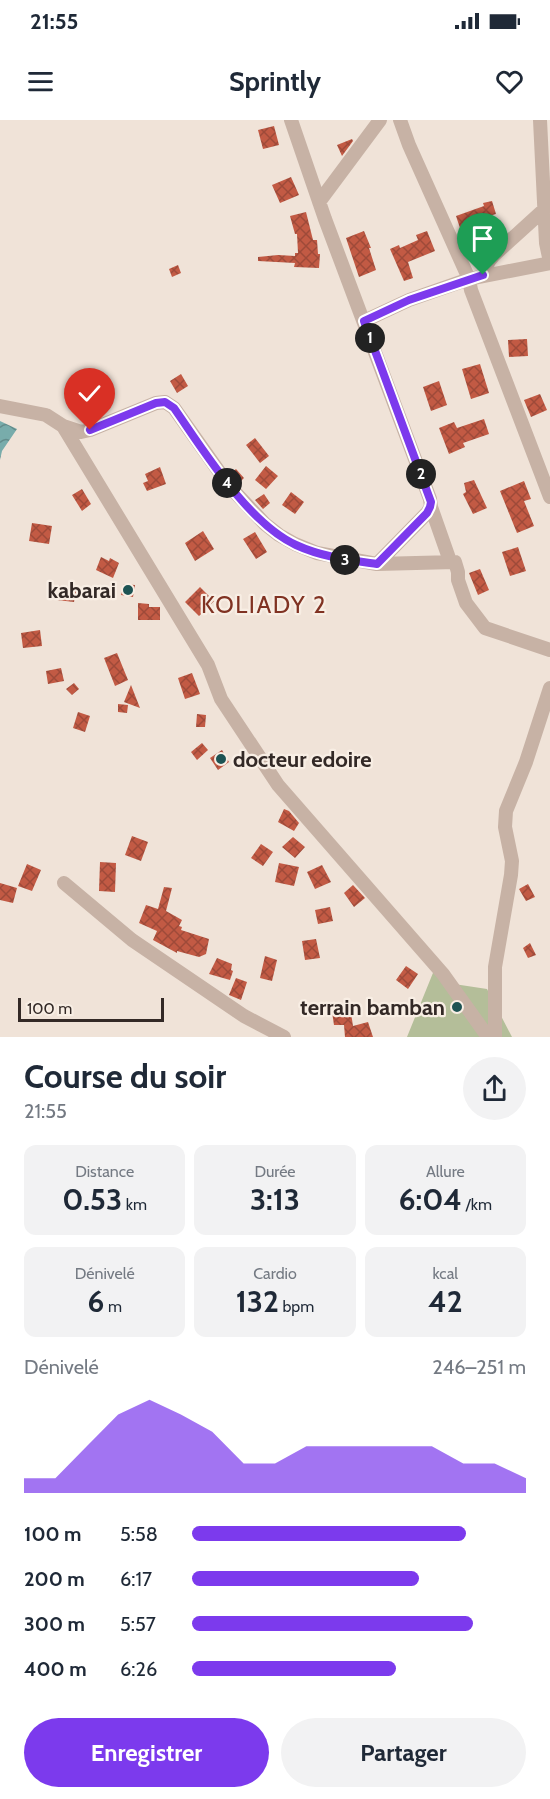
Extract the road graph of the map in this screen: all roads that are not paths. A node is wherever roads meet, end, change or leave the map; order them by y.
1 (291, 120) edge
2 (380, 120) edge
3 (400, 120) edge
4 (540, 120) edge
5 (319, 202) junction
6 (547, 206) edge
7 (550, 262) edge
8 (483, 275) junction
9 (469, 279) junction
10 (364, 321) junction
11 (0, 406) edge
12 (63, 426) junction
13 (550, 497) edge
14 (430, 507) junction
15 (450, 561) junction
16 (377, 564) junction
17 (550, 650) edge
18 (550, 688) edge
19 (64, 883) dead end
20 (495, 1010) junction
21 (477, 1022) junction
22 (284, 1037) edge
23 (488, 1037) edge
24 (495, 1037) edge

1 - 5 street
2 - 5 street
3 - 9 street
4 - 6 street
5 - 10 street
6 - 7 street
6 - 8 street
7 - 8 street
8 - 9 street
9 - 10 street
9 - 13 street
10 - 14 street
11 - 12 street
12 - 16 street
12 - 21 street
14 - 15 street
14 - 16 street
15 - 16 street
15 - 17 street
18 - 20 street
19 - 22 street
20 - 21 street
20 - 24 street
21 - 23 street

